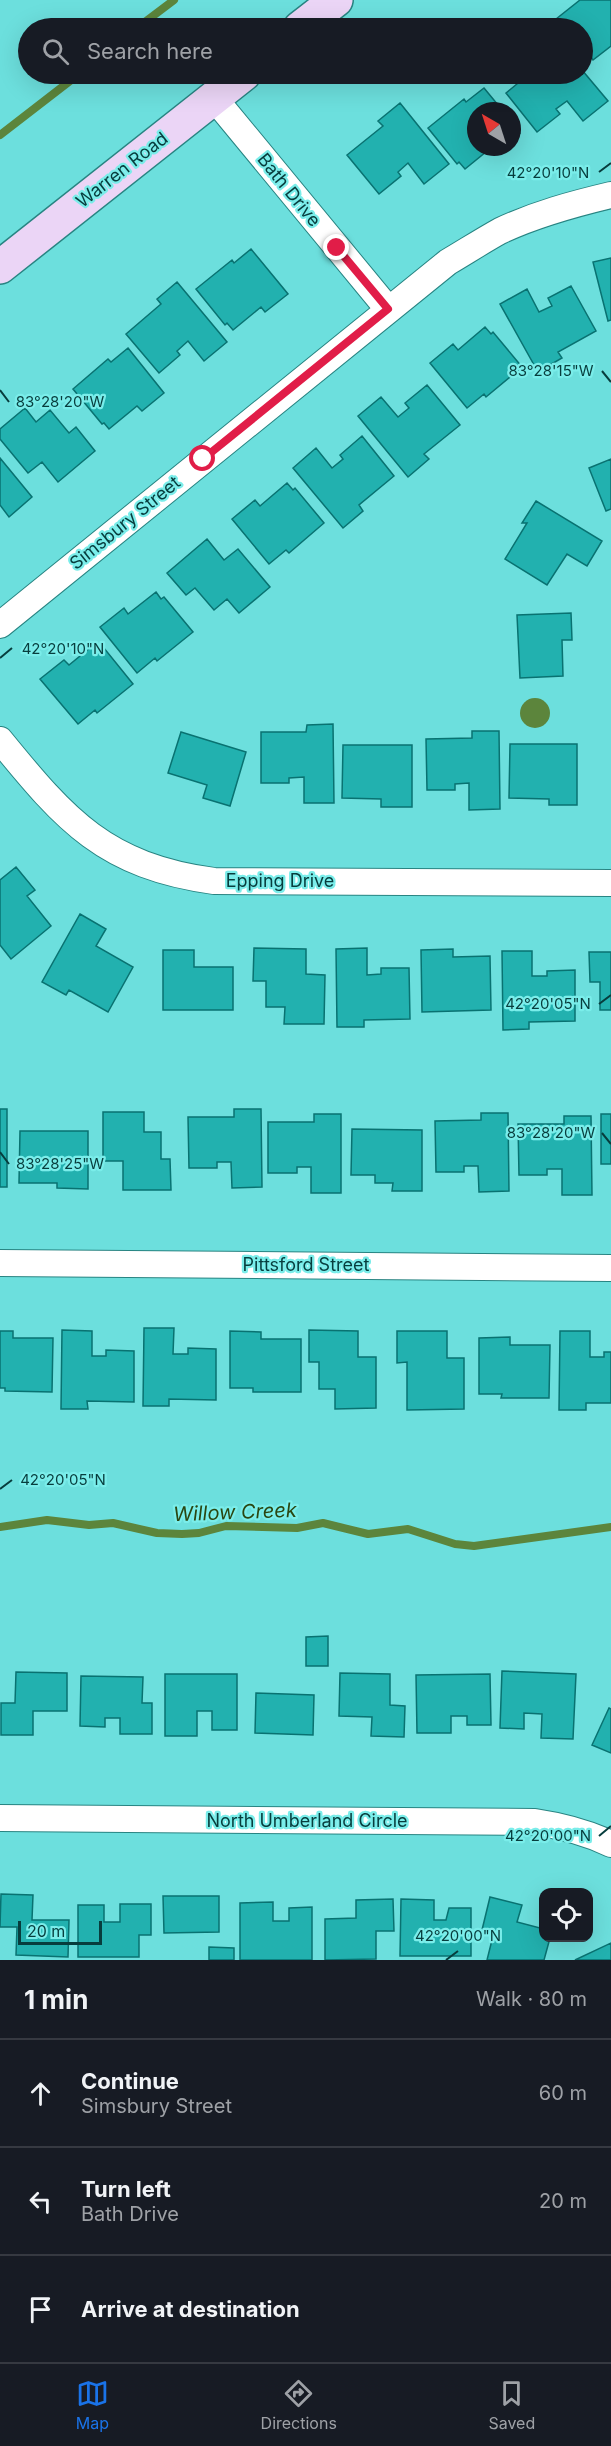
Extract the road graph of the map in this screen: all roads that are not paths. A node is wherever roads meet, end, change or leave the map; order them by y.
1 (336, 0) edge
2 (313, 18) edge
3 (232, 84) edge
4 (214, 98) junction
5 (611, 195) edge
6 (0, 267) edge
7 (388, 309) junction
8 (0, 625) edge
9 (0, 740) edge
10 (611, 883) edge
11 (0, 1263) edge
12 (611, 1268) edge
13 (0, 1818) edge
14 (611, 1844) edge

1 - 2 main road
3 - 4 main road, Warren Road
4 - 6 main road, Warren Road
4 - 7 street, Bath Drive
5 - 7 street, Simsbury Street
7 - 8 street, Simsbury Street
9 - 10 street, Epping Drive
11 - 12 street, Pittsford Street
13 - 14 street, North Umberland Circle

